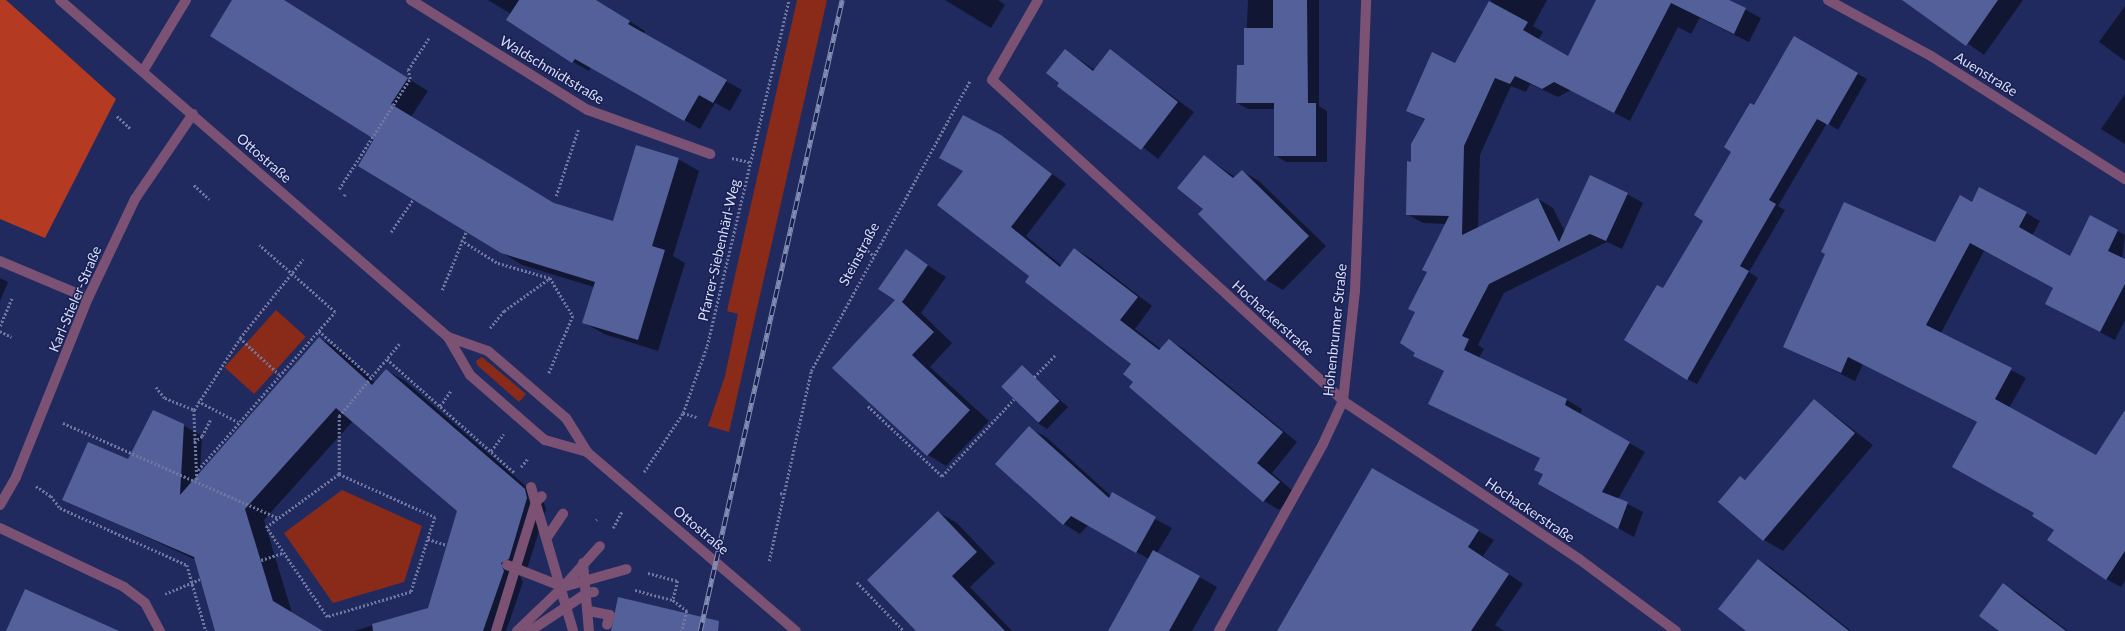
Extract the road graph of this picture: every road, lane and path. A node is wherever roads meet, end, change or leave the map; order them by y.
1 (60, 0) edge
2 (186, 0) edge
3 (411, 0) edge
4 (789, 0) edge
5 (1038, 0) edge
6 (1366, 0) edge
7 (1828, 0) edge
8 (442, 19) junction
9 (143, 71) junction
10 (992, 80) junction
11 (588, 110) junction
12 (193, 114) junction
13 (117, 116) dead end
14 (131, 129) dead end
15 (710, 154) dead end
16 (2125, 178) edge
17 (194, 186) dead end
18 (339, 189) dead end
19 (556, 196) dead end
20 (209, 199) dead end
21 (413, 199) dead end
22 (391, 232) dead end
23 (466, 232) dead end
24 (461, 240) junction
25 (259, 245) dead end
26 (862, 245) dead end
27 (874, 256) junction
28 (303, 259) dead end
29 (0, 261) edge
30 (292, 274) junction
31 (550, 278) junction
32 (442, 290) dead end
33 (12, 298) dead end
34 (88, 298) junction
35 (0, 326) edge
36 (488, 330) dead end
37 (0, 331) edge
38 (319, 331) junction
39 (12, 337) dead end
40 (448, 337) junction
41 (240, 338) junction
42 (399, 344) dead end
43 (1055, 355) dead end
44 (387, 359) junction
45 (279, 374) junction
46 (371, 377) junction
47 (1034, 377) dead end
48 (546, 381) dead end
49 (156, 387) dead end
50 (451, 390) dead end
51 (1014, 399) dead end
52 (198, 401) junction
53 (1343, 401) junction
54 (440, 406) junction
55 (868, 406) dead end
56 (194, 410) junction
57 (683, 413) junction
58 (697, 417) dead end
59 (210, 420) dead end
60 (238, 422) junction
61 (76, 429) dead end
62 (507, 430) dead end
63 (193, 442) junction
64 (491, 451) junction
65 (587, 452) junction
66 (198, 470) junction
67 (339, 474) junction
68 (16, 477) junction
69 (197, 480) junction
70 (532, 487) joint
71 (632, 490) junction
72 (780, 493) dead end
73 (784, 494) junction
74 (539, 499) junction
75 (0, 505) edge
76 (563, 514) dead end
77 (278, 518) junction
78 (0, 528) edge
79 (548, 536) junction
80 (428, 539) junction
81 (447, 545) dead end
82 (600, 546) joint
83 (283, 553) junction
84 (261, 560) dead end
85 (769, 561) dead end
86 (583, 563) junction
87 (511, 566) junction
88 (626, 569) joint
89 (200, 579) dead end
90 (586, 580) junction
91 (192, 581) junction
92 (857, 582) dead end
93 (563, 587) junction
94 (590, 593) junction
95 (673, 600) junction
96 (145, 603) junction
97 (568, 605) junction
98 (590, 611) junction
99 (608, 625) dead end
100 (160, 631) edge
101 (206, 631) edge
102 (496, 631) edge
103 (517, 631) edge
104 (530, 631) edge
105 (573, 631) edge
106 (589, 631) edge
107 (682, 631) edge
108 (796, 631) edge
109 (904, 631) edge
110 (1219, 631) edge
111 (1676, 631) edge

1 - 9 street, Ottostraße
2 - 9 street
3 - 8 street, Waldschmidtstraße
4 - 57 path, Pfarrer-Siebenhärl-Weg
5 - 10 street
6 - 53 street, Hohenbrunner Straße
7 - 16 street, Auenstraße
8 - 11 street, Waldschmidtstraße
8 - 18 path
9 - 12 street, Ottostraße
10 - 27 path, Steinstraße
10 - 53 street, Hochackerstraße
11 - 15 street, Waldschmidtstraße
11 - 19 path
12 - 34 street, Karl-Stieler-Straße
12 - 40 street, Ottostraße
13 - 14 path
17 - 20 path
21 - 22 path
23 - 24 path
24 - 31 path
24 - 32 path
25 - 30 path
26 - 27 path
27 - 73 path, Steinstraße
28 - 30 path
29 - 34 street
30 - 38 path
30 - 41 path
31 - 36 path
31 - 48 path
33 - 35 path
34 - 68 street, Karl-Stieler-Straße
37 - 39 path
38 - 45 path
38 - 46 path
40 - 65 street, Ottostraße
40 - 65 street, Ottostraße
41 - 45 path
41 - 52 path
42 - 44 path
43 - 47 path
44 - 46 path
44 - 54 path
45 - 60 path
46 - 67 path
49 - 56 path
50 - 54 path
51 - 55 path
52 - 56 path
52 - 60 path
53 - 110 street, Hohenbrunner Straße
53 - 111 street, Hochackerstraße
54 - 64 path
56 - 63 path
57 - 58 path
57 - 71 path, Pfarrer-Siebenhärl-Weg
59 - 63 path
60 - 66 path
61 - 69 path
62 - 64 path
63 - 66 path
64 - 70 path
65 - 71 street, Ottostraße
66 - 69 path
67 - 77 path
67 - 80 path
68 - 75 street, Karl-Stieler-Straße
68 - 91 path
69 - 77 path
70 - 74 street
71 - 82 path, Pfarrer-Siebenhärl-Weg
71 - 108 street, Ottostraße
72 - 73 path
73 - 85 path, Steinstraße
74 - 79 street
74 - 87 street
76 - 79 street
77 - 83 path
78 - 96 street
79 - 93 street
80 - 81 path
80 - 83 path
82 - 86 street
83 - 84 path
86 - 90 street
86 - 93 street
87 - 93 street
87 - 102 street
88 - 90 street
88 - 95 path
89 - 91 path
90 - 93 street
90 - 94 street
91 - 96 path
91 - 101 path
92 - 109 path
93 - 94 street
93 - 97 street
93 - 103 street
94 - 95 path
94 - 97 street
94 - 98 street
95 - 107 path
96 - 100 street
97 - 104 street
97 - 105 street
98 - 99 street
98 - 106 street

